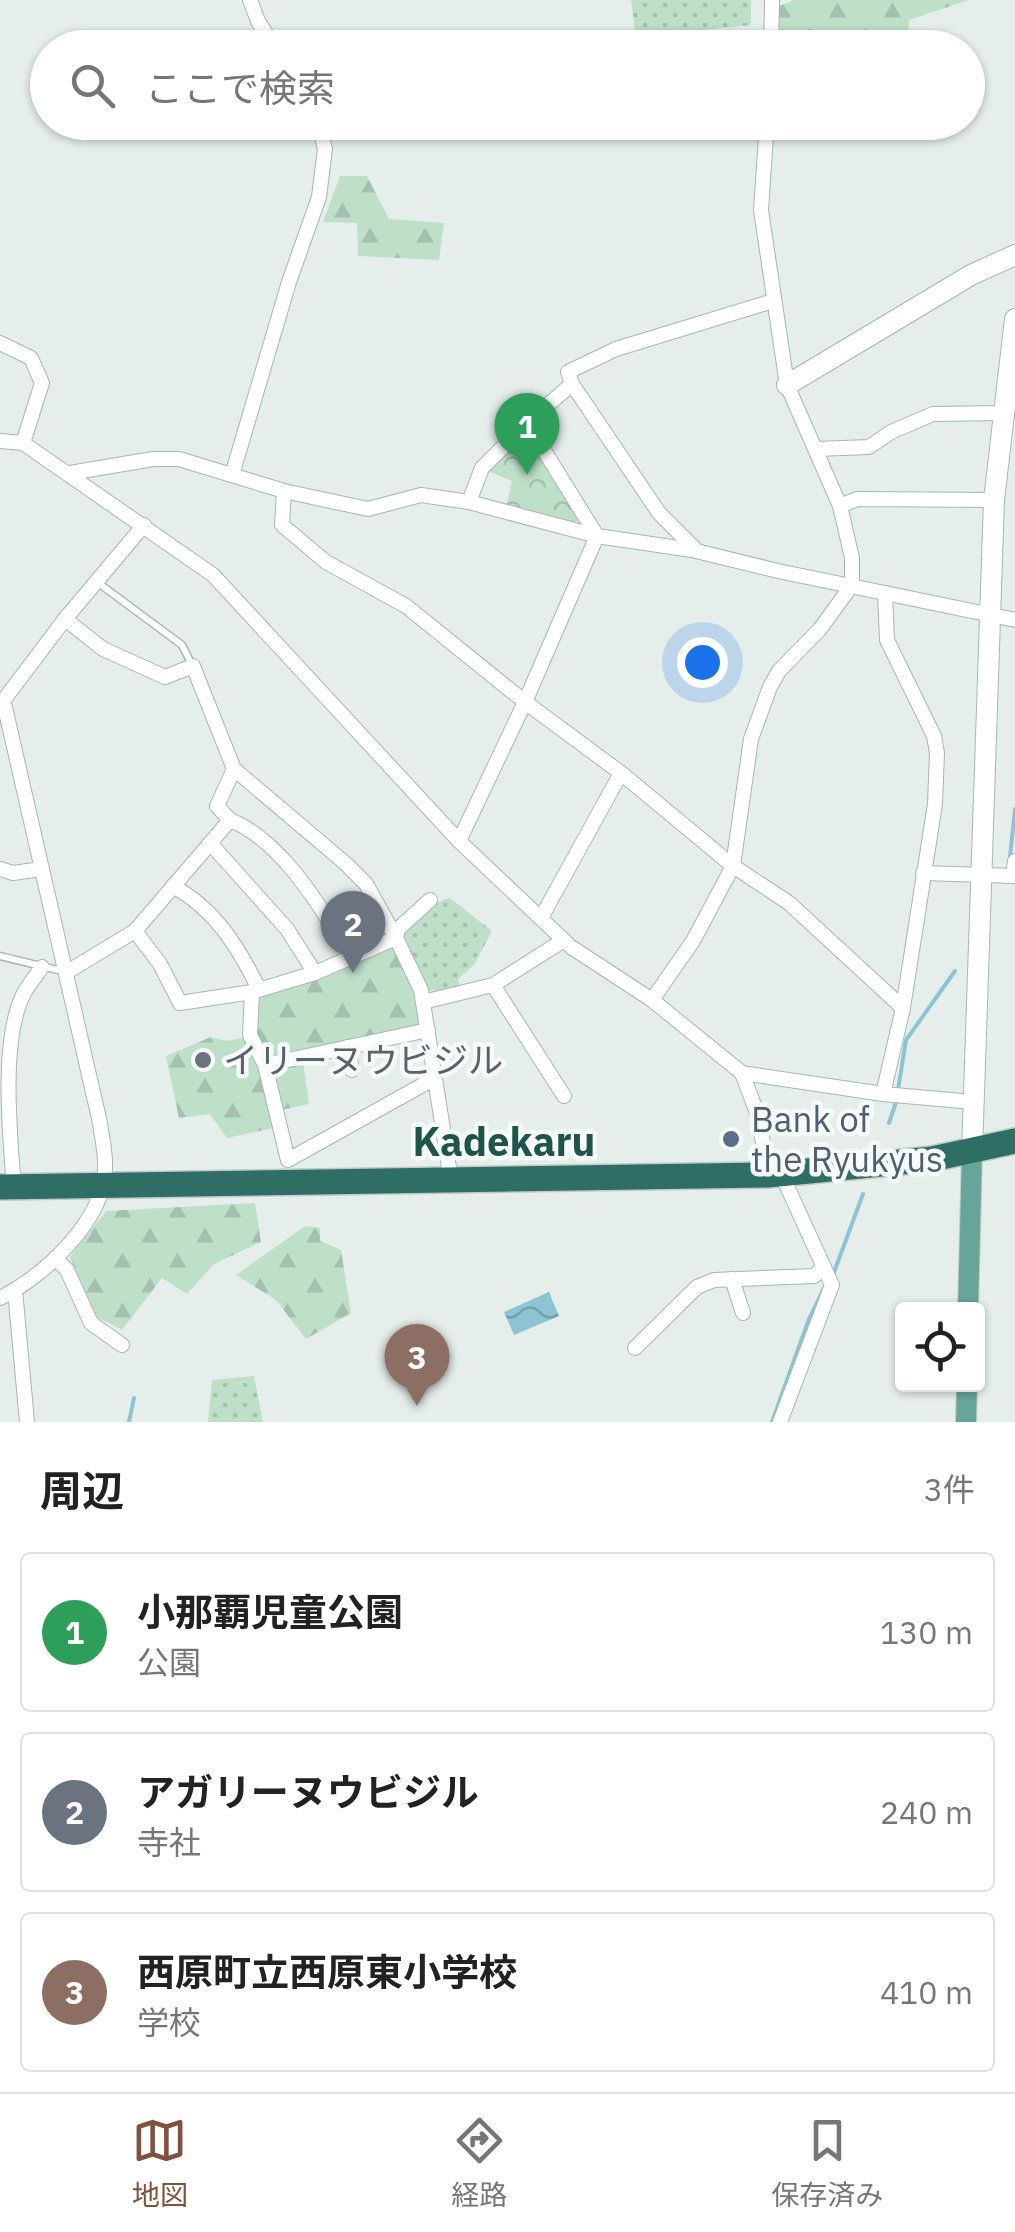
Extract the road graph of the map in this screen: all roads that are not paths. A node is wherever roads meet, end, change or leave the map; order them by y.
1 (250, 0) edge
2 (772, 0) edge
3 (264, 30) edge
4 (771, 30) edge
5 (321, 140) edge
6 (766, 140) edge
7 (1015, 255) edge
8 (773, 300) junction
9 (1015, 319) edge
10 (0, 343) edge
11 (572, 384) junction
12 (787, 384) junction
13 (1004, 413) junction
14 (526, 423) junction
15 (0, 441) edge
16 (22, 443) junction
17 (816, 449) junction
18 (70, 473) junction
19 (232, 474) junction
20 (284, 491) junction
21 (994, 500) junction
22 (469, 502) junction
23 (840, 506) junction
24 (144, 525) junction
25 (596, 536) junction
26 (698, 552) junction
27 (97, 582) junction
28 (852, 585) junction
29 (884, 593) junction
30 (988, 613) junction
31 (64, 620) junction
32 (1015, 620) edge
33 (193, 666) junction
34 (525, 702) junction
35 (2, 704) edge
36 (234, 769) junction
37 (621, 773) junction
38 (230, 820) junction
39 (459, 841) junction
40 (210, 844) junction
41 (733, 866) junction
42 (42, 869) junction
43 (0, 870) edge
44 (1014, 871) edge
45 (923, 873) junction
46 (979, 875) junction
47 (173, 886) junction
48 (430, 900) dead end
49 (540, 918) junction
50 (135, 932) junction
51 (396, 938) junction
52 (564, 940) junction
53 (0, 956) edge
54 (352, 957) junction
55 (42, 967) junction
56 (67, 972) junction
57 (315, 973) junction
58 (493, 985) junction
59 (256, 990) junction
60 (652, 1000) junction
61 (423, 1002) junction
62 (903, 1008) junction
63 (428, 1030) junction
64 (348, 1047) junction
65 (265, 1066) junction
66 (352, 1070) dead end
67 (742, 1073) junction
68 (435, 1078) junction
69 (892, 1094) junction
70 (564, 1096) dead end
71 (973, 1102) junction
72 (1015, 1141) edge
73 (972, 1152) junction
74 (775, 1174) junction
75 (451, 1180) junction
76 (7, 1187) edge
77 (101, 1188) junction
78 (56, 1259) junction
79 (827, 1274) junction
80 (732, 1279) junction
81 (15, 1290) junction
82 (0, 1298) edge
83 (968, 1302) edge
84 (743, 1313) dead end
85 (122, 1345) dead end
86 (634, 1348) dead end
87 (967, 1392) edge
88 (27, 1422) edge
89 (780, 1422) edge
90 (966, 1422) edge

1 - 3 street
2 - 4 street
5 - 19 street
6 - 8 street
7 - 12 street
8 - 11 street
8 - 12 street
9 - 13 street
10 - 16 street
11 - 14 street
11 - 26 street
12 - 17 street
13 - 17 street
13 - 21 street
14 - 22 street
14 - 25 street
15 - 16 street
16 - 18 street
17 - 23 street
18 - 19 street
18 - 24 street
19 - 20 street
20 - 22 street
20 - 34 street
21 - 23 street
21 - 30 street
22 - 25 street
23 - 28 street
24 - 27 street
24 - 39 street
25 - 26 street
25 - 34 street
26 - 28 street
27 - 31 street
27 - 33 lane
28 - 29 street
28 - 41 street
29 - 30 street
29 - 45 street
30 - 32 street
30 - 46 street
31 - 33 street
31 - 35 street
33 - 36 street
34 - 37 street
34 - 39 street
35 - 42 street
36 - 38 street
36 - 51 street
37 - 41 street
37 - 49 street
38 - 40 street
38 - 54 street
39 - 49 street
40 - 47 street
40 - 57 street
41 - 60 street
41 - 62 street
42 - 43 street
42 - 56 street
44 - 46 street
45 - 46 street
45 - 62 street
46 - 71 street
47 - 50 street
47 - 59 street
48 - 51 street
49 - 52 street
50 - 56 street
50 - 59 street
51 - 54 street
51 - 61 street
52 - 58 street
52 - 60 street
53 - 55 lane
54 - 57 street
55 - 56 lane
55 - 76 street
56 - 77 street
57 - 59 street
58 - 61 street
58 - 70 street
59 - 65 street
60 - 67 street
61 - 63 street
62 - 69 street
63 - 64 street
63 - 68 street
64 - 65 street
64 - 66 street
65 - 68 street
67 - 69 street
67 - 74 street
68 - 75 street
69 - 71 street
71 - 73 street
72 - 73 highway
73 - 74 highway
73 - 83 main road
74 - 75 highway
74 - 79 street
75 - 77 highway
76 - 77 highway
77 - 78 street
78 - 81 street
78 - 85 street
79 - 80 street
79 - 89 street
80 - 84 street
80 - 86 street
81 - 82 street
81 - 88 street
87 - 90 main road

